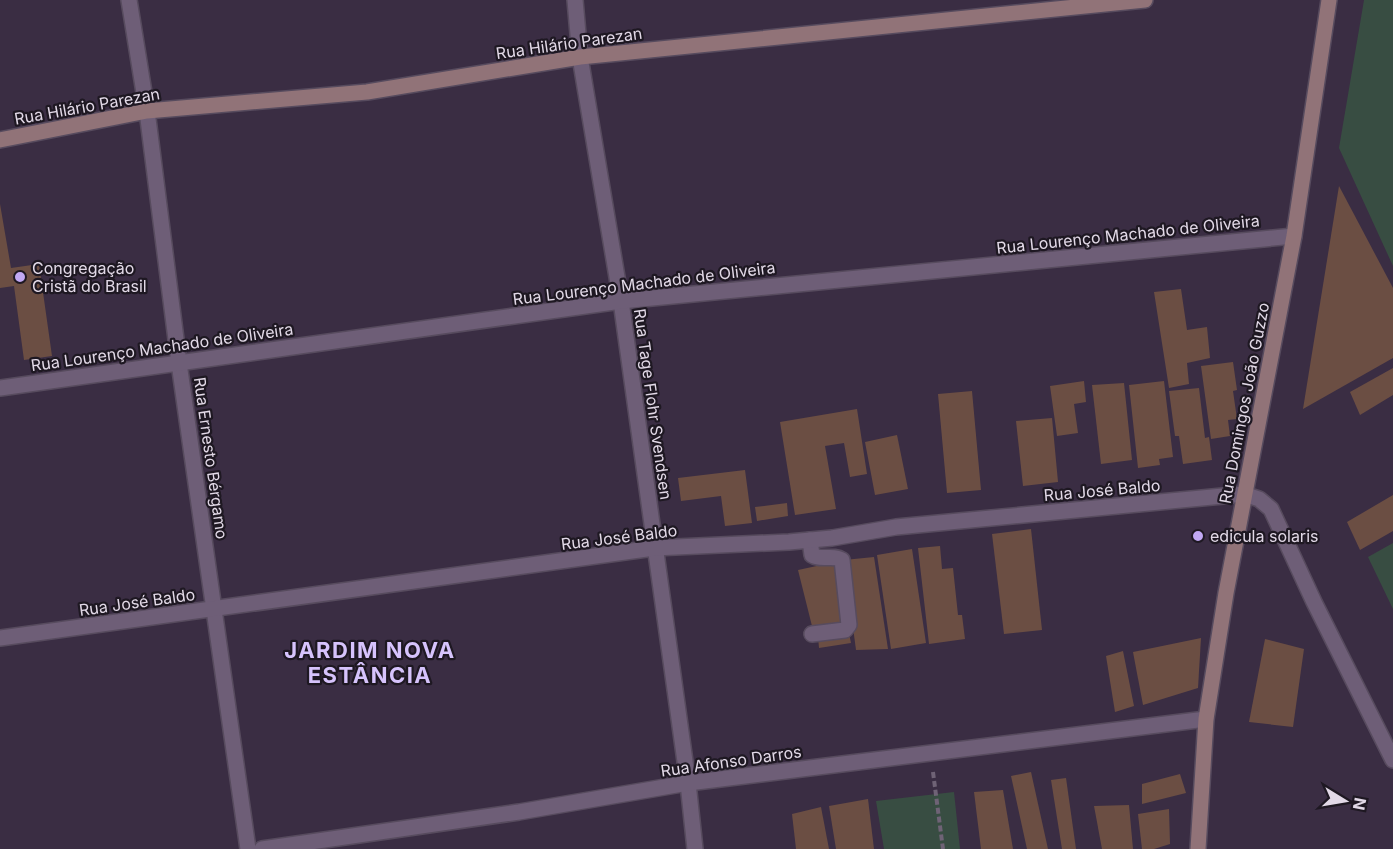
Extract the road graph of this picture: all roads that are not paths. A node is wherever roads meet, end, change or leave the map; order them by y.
1 (129, 0) edge
2 (575, 0) edge
3 (1145, 0) edge
4 (1329, 0) edge
5 (580, 57) junction
6 (147, 111) junction
7 (0, 140) edge
8 (1294, 236) junction
9 (621, 301) junction
10 (179, 363) junction
11 (0, 388) edge
12 (1244, 494) junction
13 (810, 540) junction
14 (654, 548) junction
15 (214, 610) junction
16 (812, 634) dead end
17 (0, 638) edge
18 (1206, 719) junction
19 (1393, 760) edge
20 (688, 783) junction
21 (248, 849) edge
22 (262, 849) edge
23 (695, 849) edge
24 (1198, 849) edge

1 - 6 street, Rua Ernesto Bérgamo
2 - 5 street, Rua Tage Flohr Svendsen
3 - 5 street, Rua Hilário Parezan
4 - 8 street, Rua Domingos João Guzzo
5 - 6 street, Rua Hilário Parezan
5 - 9 street, Rua Tage Flohr Svendsen
6 - 7 street, Rua Hilário Parezan
6 - 10 street, Rua Ernesto Bérgamo
8 - 9 street, Rua Lourenço Machado de Oliveira
8 - 12 street, Rua Domingos João Guzzo
9 - 10 street, Rua Lourenço Machado de Oliveira
9 - 14 street, Rua Tage Flohr Svendsen
10 - 11 street, Rua Lourenço Machado de Oliveira
10 - 15 street, Rua Ernesto Bérgamo
12 - 13 street, Rua José Baldo
12 - 18 street, Rua Domingos João Guzzo
12 - 19 street
13 - 14 street, Rua José Baldo
13 - 16 street
14 - 15 street, Rua José Baldo
14 - 20 street, Rua Tage Flohr Svendsen
15 - 17 street, Rua José Baldo
15 - 21 street, Rua Ernesto Bérgamo
18 - 20 street, Rua Afonso Darros
18 - 24 street, Rua Domingos João Guzzo
20 - 22 street, Rua Afonso Darros
20 - 23 street, Rua Tage Flohr Svendsen

